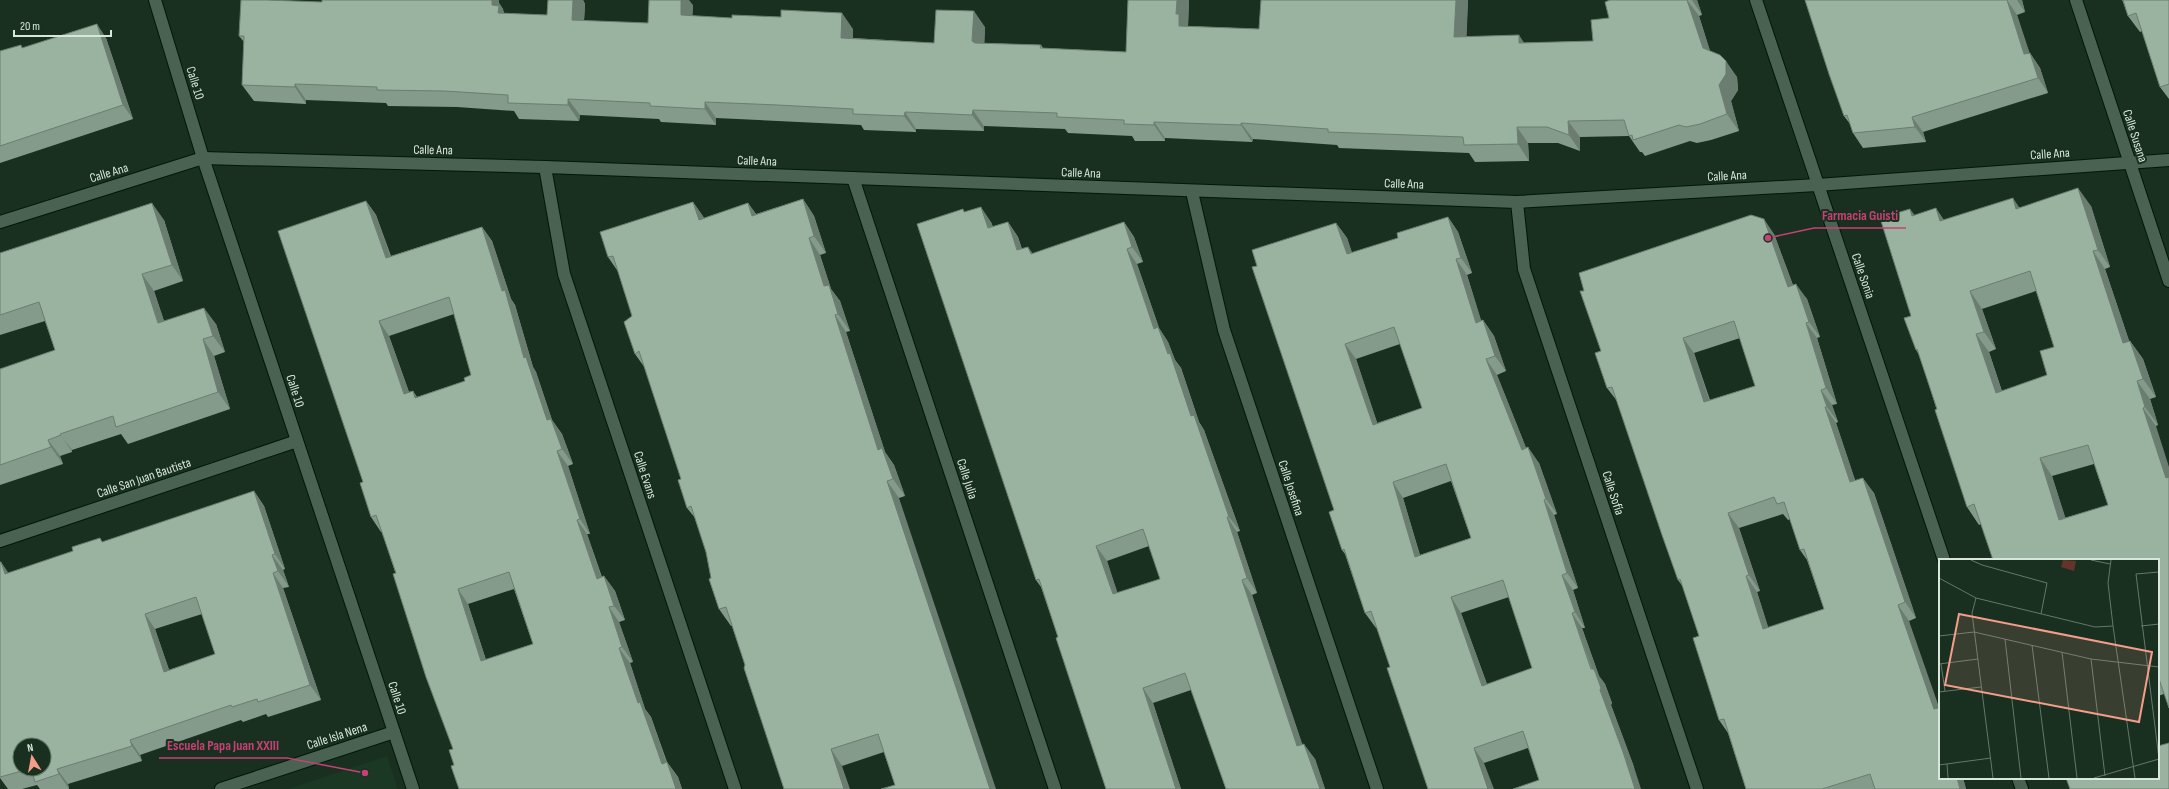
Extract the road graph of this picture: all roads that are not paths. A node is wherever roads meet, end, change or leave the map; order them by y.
1 (155, 0) edge
2 (1756, 0) edge
3 (2076, 0) edge
4 (203, 158) junction
5 (2169, 160) edge
6 (2129, 163) junction
7 (546, 167) junction
8 (853, 178) junction
9 (1817, 185) junction
10 (1192, 192) junction
11 (1517, 202) junction
12 (0, 222) edge
13 (2169, 280) edge
14 (297, 441) junction
15 (0, 541) edge
16 (1944, 559) edge
17 (394, 732) junction
18 (2018, 779) edge
19 (221, 789) edge
20 (413, 789) edge
21 (735, 789) edge
22 (1055, 789) edge
23 (1377, 789) edge
24 (1698, 789) edge
25 (2022, 789) edge

1 - 4 street, Calle 10
2 - 9 street, Calle Sonia
3 - 6 street, Calle Susana
4 - 7 street, Calle Ana
4 - 12 street, Calle Ana
4 - 14 street, Calle 10
5 - 6 street, Calle Ana
6 - 9 street, Calle Ana
6 - 13 street, Calle Susana
7 - 8 street, Calle Ana
7 - 21 street, Calle Evans
8 - 10 street, Calle Ana
8 - 22 street, Calle Julia
9 - 11 street, Calle Ana
9 - 16 street, Calle Sonia
10 - 11 street, Calle Ana
10 - 23 street, Calle Josefina
11 - 24 street, Calle Sofía
14 - 15 street, Calle San Juan Bautista
14 - 17 street, Calle 10
17 - 19 street, Calle Isla Nena
17 - 20 street, Calle 10
18 - 25 street

